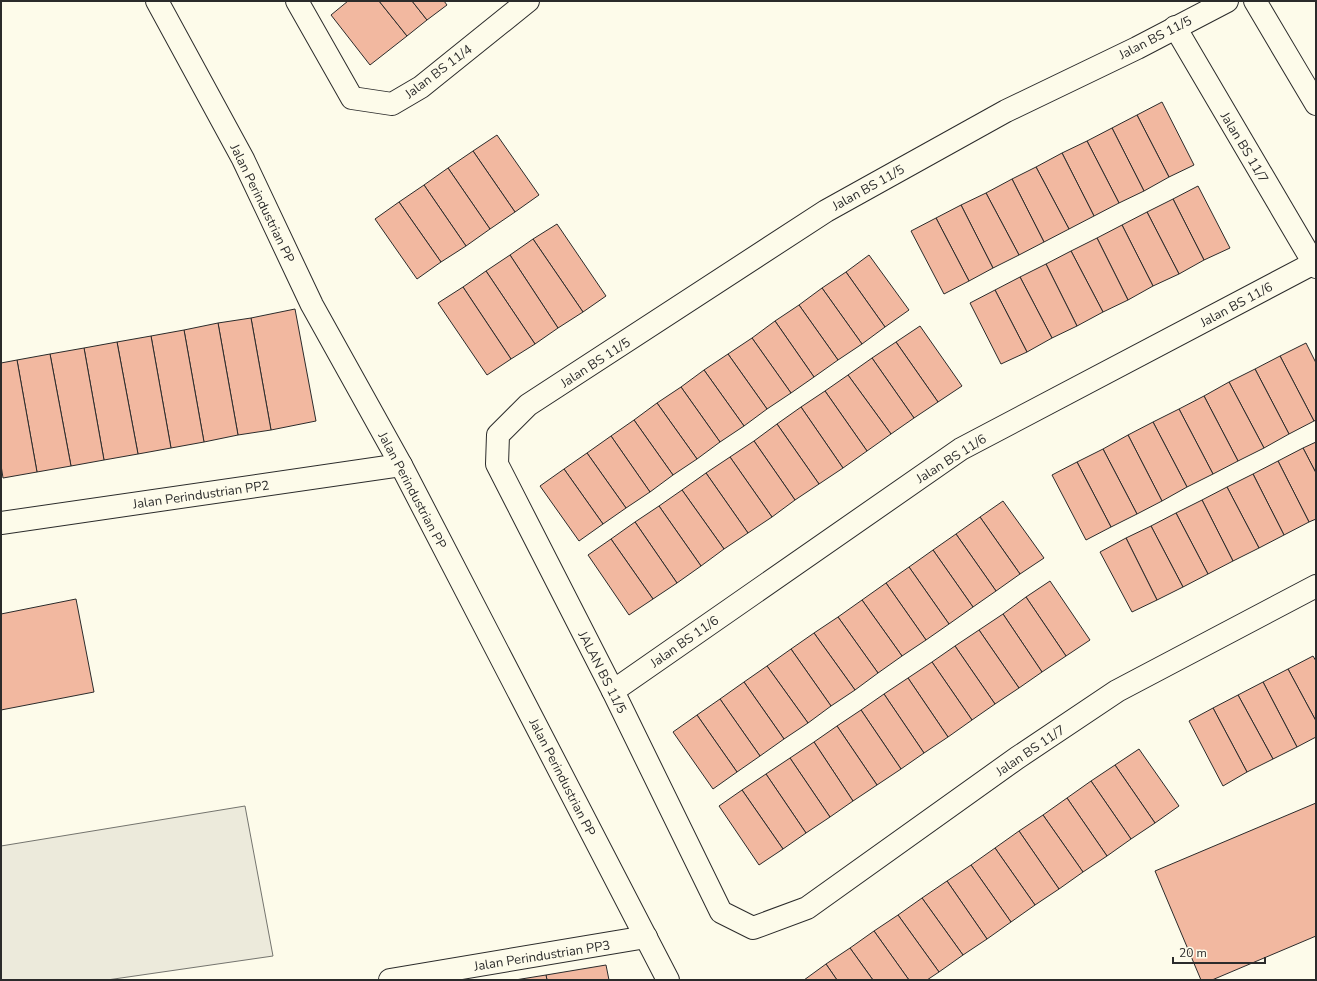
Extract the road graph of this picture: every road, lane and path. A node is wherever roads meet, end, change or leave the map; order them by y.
1 (157, 1) edge
2 (296, 1) edge
3 (528, 1) edge
4 (1227, 1) edge
5 (1255, 1) edge
6 (1175, 27) junction
7 (1316, 104) edge
8 (1315, 265) edge
9 (528, 406) joint
10 (401, 464) junction
11 (1, 523) edge
12 (1316, 586) edge
13 (613, 691) junction
14 (753, 928) joint
15 (646, 937) junction
16 (390, 980) edge
17 (668, 980) edge

1 - 10 street, Jalan Perindustrian PP
2 - 3 street, Jalan BS 11/4
4 - 6 street, Jalan BS 11/5
5 - 7 street
6 - 8 street, Jalan BS 11/7
6 - 9 street, Jalan BS 11/5
8 - 13 street, Jalan BS 11/6
9 - 13 street, JALAN BS 11/5
10 - 11 street, Jalan Perindustrian PP2
10 - 15 street, Jalan Perindustrian PP
12 - 14 street, Jalan BS 11/7
13 - 14 street, JALAN BS 11/5
15 - 16 street, Jalan Perindustrian PP3
15 - 17 street, Jalan Perindustrian PP

